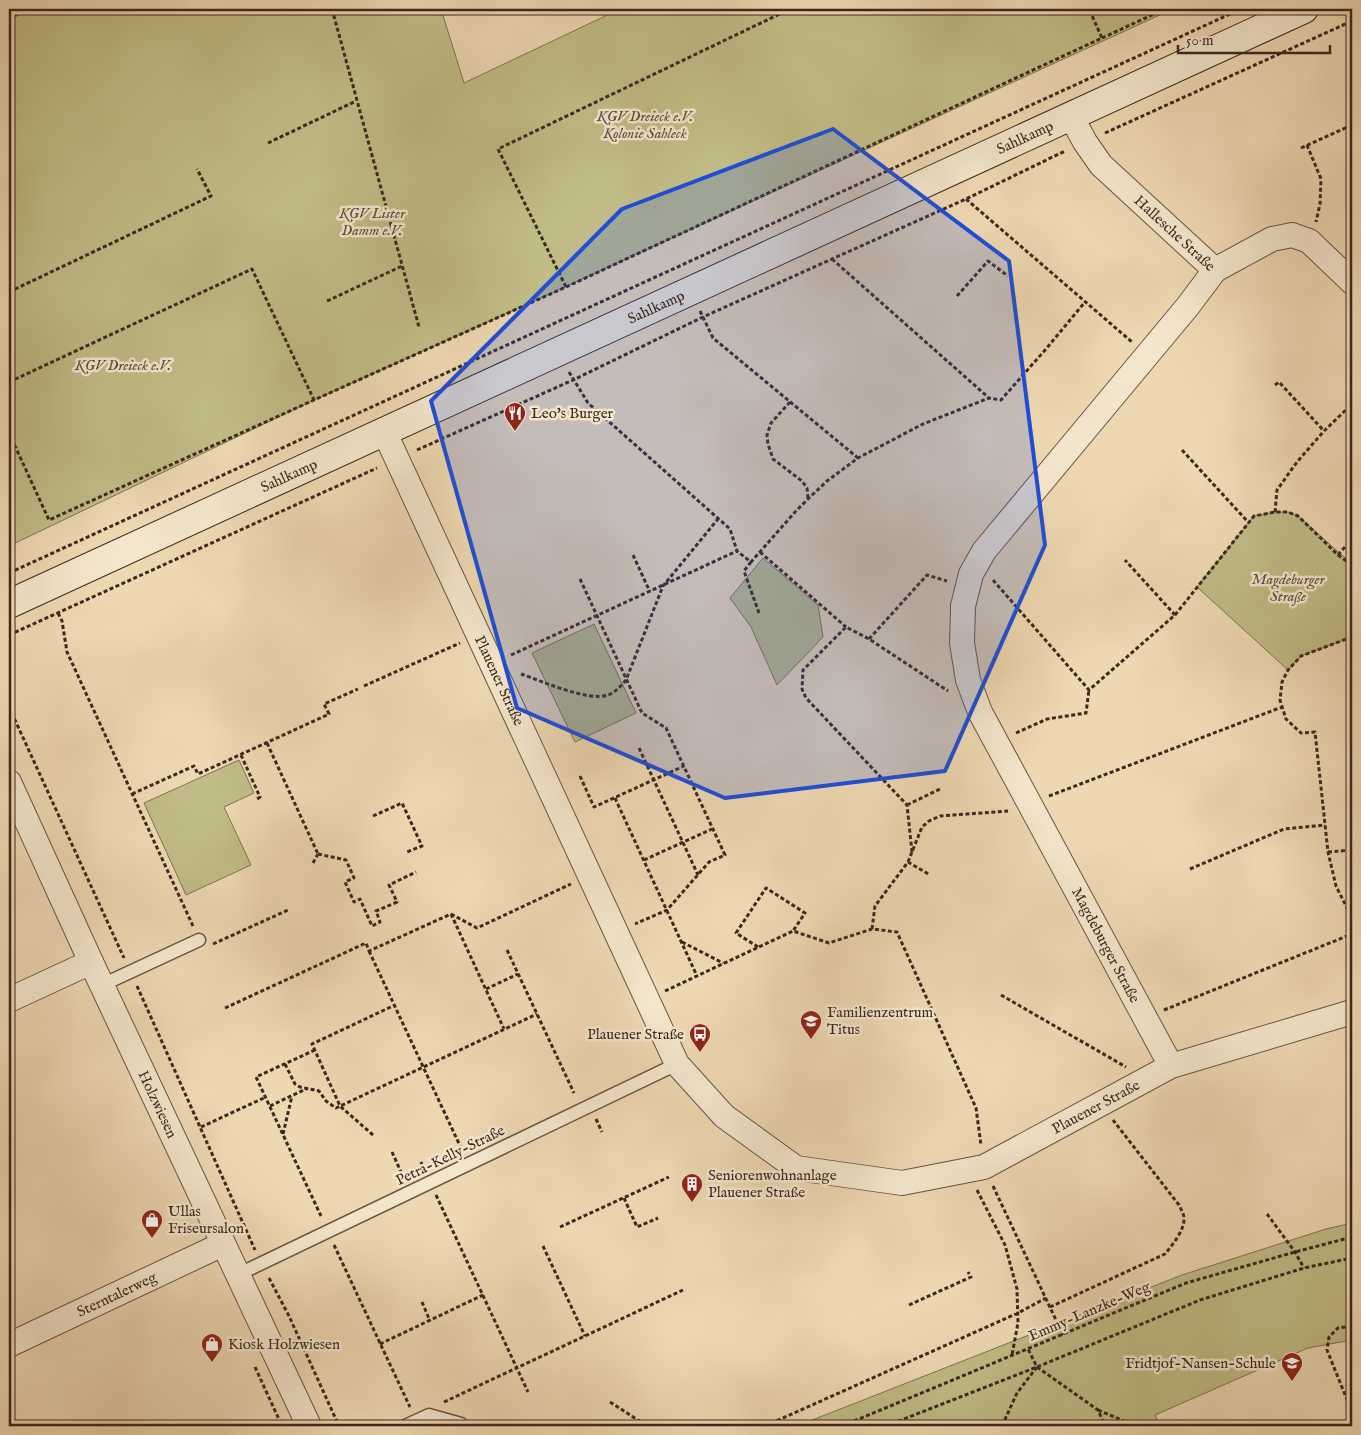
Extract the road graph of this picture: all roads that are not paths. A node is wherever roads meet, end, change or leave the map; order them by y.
1 (15, 9) edge
2 (1304, 9) edge
3 (9, 12) edge
4 (1071, 116) junction
5 (1216, 270) junction
6 (1352, 282) edge
7 (384, 431) junction
8 (9, 604) edge
9 (9, 782) edge
10 (205, 942) road end
11 (91, 962) junction
12 (102, 985) junction
13 (9, 1000) edge
14 (1352, 1012) edge
15 (677, 1064) junction
16 (1171, 1066) junction
17 (223, 1244) junction
18 (238, 1275) junction
19 (9, 1345) edge
20 (412, 1421) edge
21 (461, 1424) dead end
22 (308, 1426) edge

1 - 3 lane
2 - 4 street, Sahlkamp
4 - 5 street, Hallesche Straße
4 - 7 street, Sahlkamp
5 - 6 street, Hallesche Straße
5 - 16 street, Magdeburger Straße
7 - 8 street, Sahlkamp
7 - 15 street, Plauener Straße
9 - 11 street, Holzwiesen
10 - 12 lane
11 - 12 street, Holzwiesen
11 - 13 street
12 - 17 street, Holzwiesen
14 - 16 street, Plauener Straße
15 - 16 street, Plauener Straße
15 - 18 lane, Petra-Kelly-Straße
17 - 18 street, Holzwiesen
17 - 19 street, Sterntalerweg
18 - 22 street, Holzwiesen
20 - 21 lane

